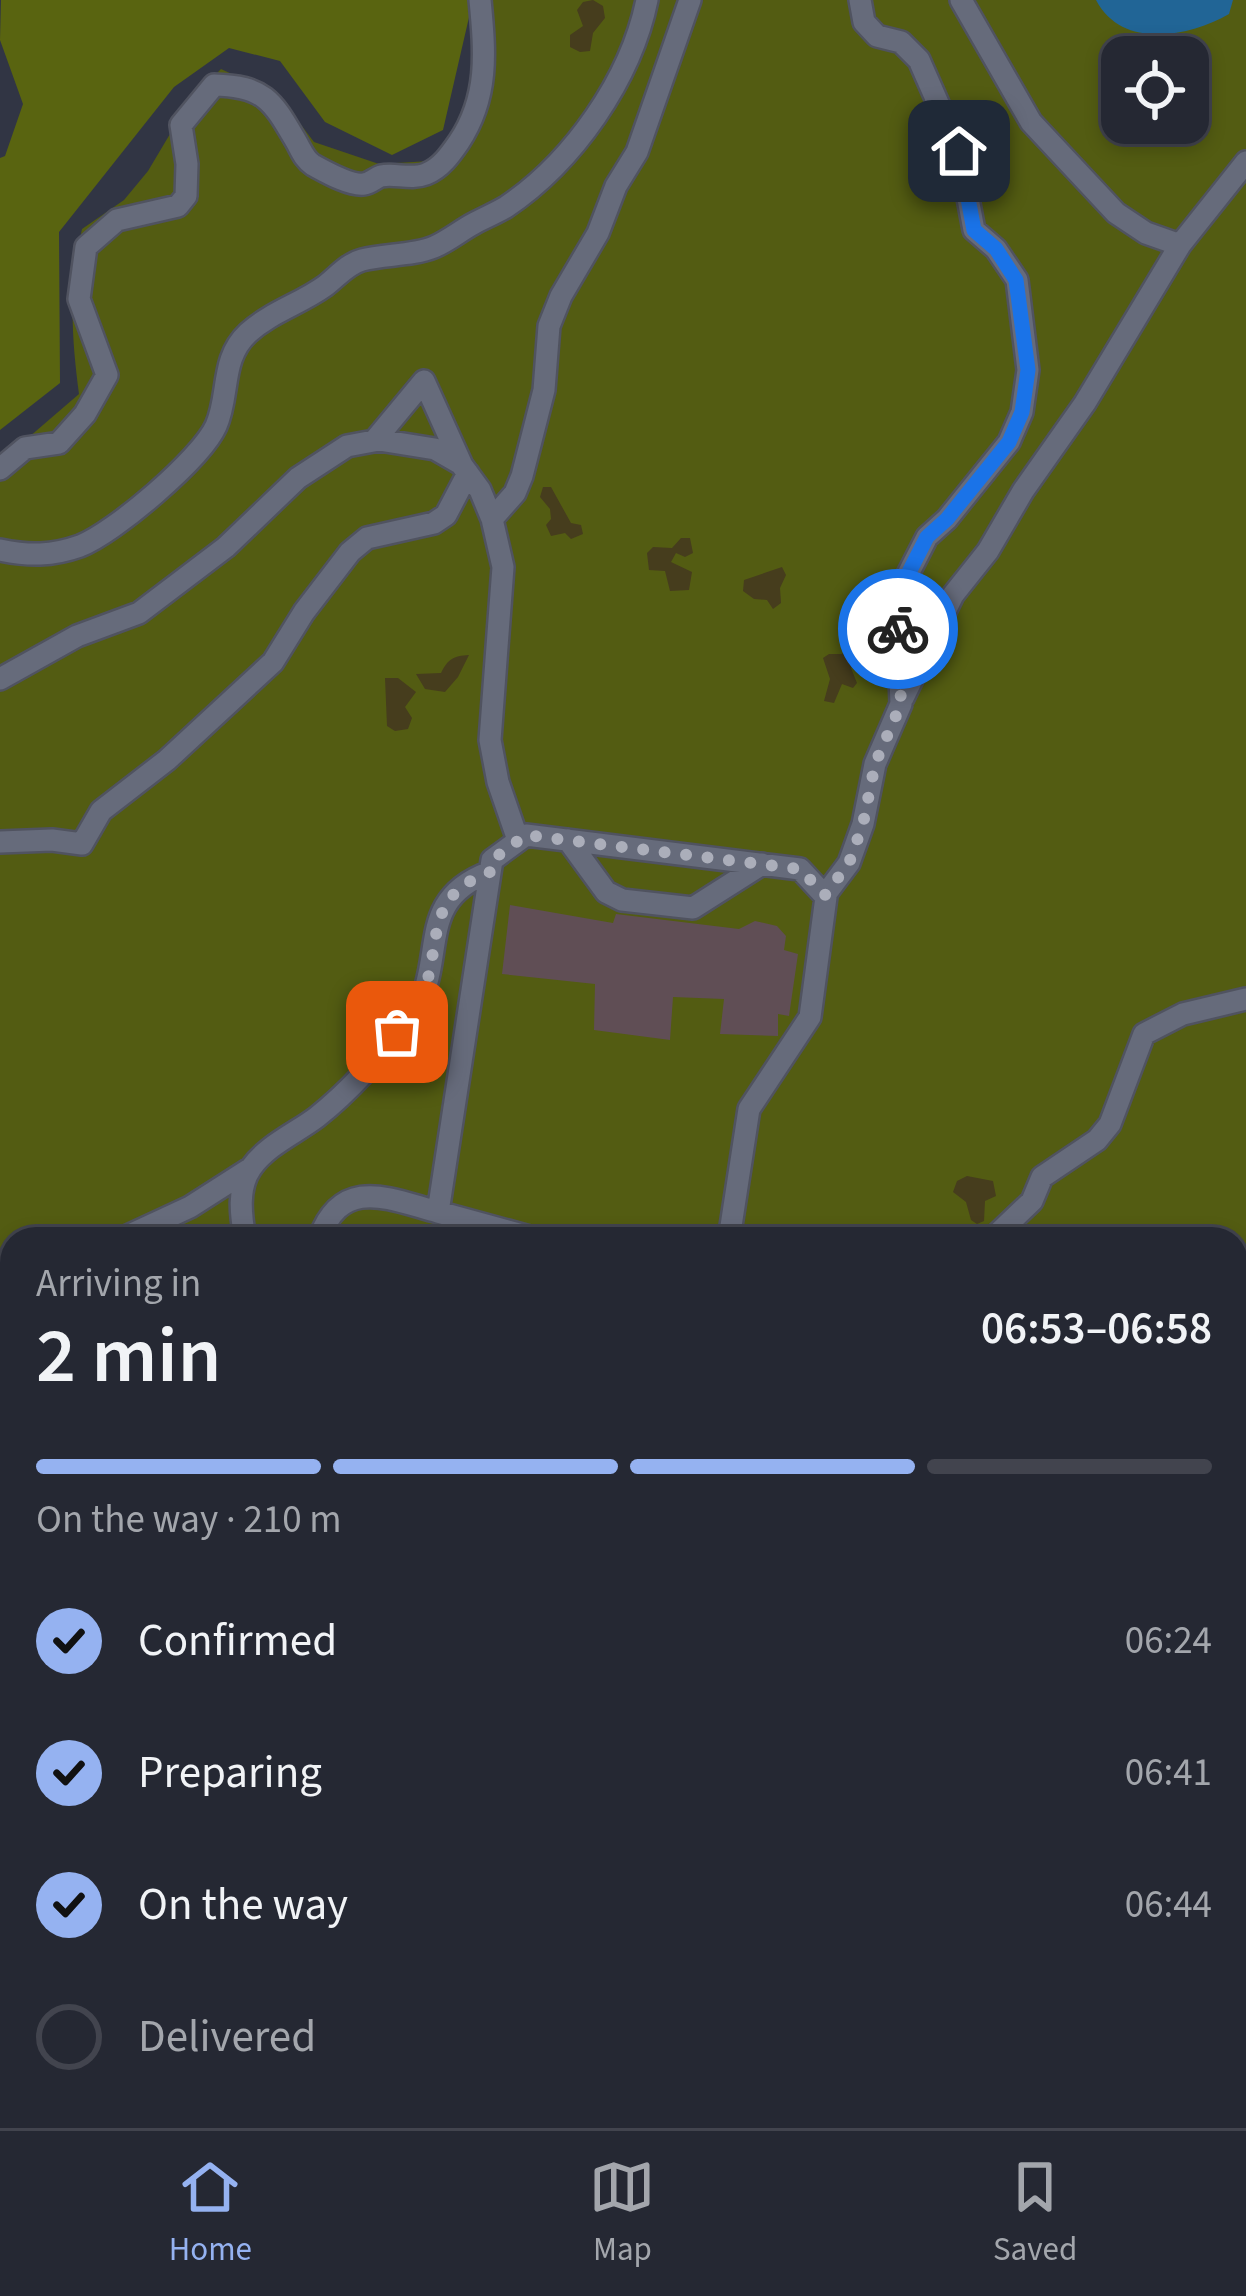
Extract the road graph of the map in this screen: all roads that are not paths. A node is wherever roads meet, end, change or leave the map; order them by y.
1 (480, 0) edge
2 (647, 0) edge
3 (690, 0) edge
4 (860, 0) edge
5 (961, 0) edge
6 (1246, 162) edge
7 (1246, 186) edge
8 (1222, 190) junction
9 (1180, 245) junction
10 (375, 440) junction
11 (465, 468) junction
12 (0, 469) edge
13 (492, 519) junction
14 (0, 550) edge
15 (0, 679) edge
16 (901, 704) junction
17 (518, 840) junction
18 (568, 840) junction
19 (0, 842) edge
20 (762, 864) junction
21 (490, 872) junction
22 (825, 895) junction
23 (1246, 999) edge
24 (251, 1168) junction
25 (438, 1213) junction
26 (148, 1227) edge
27 (244, 1227) edge
28 (326, 1227) edge
29 (491, 1227) edge
30 (731, 1227) edge
31 (1005, 1227) edge

1 - 12 street
2 - 14 street
3 - 13 street
4 - 16 street
5 - 9 street
6 - 8 street
7 - 8 street
8 - 9 street
9 - 16 street
10 - 11 street
10 - 11 street
10 - 15 street
11 - 13 street
11 - 19 street
13 - 17 street
16 - 22 street
17 - 18 street
17 - 21 street
18 - 20 street
18 - 20 street
20 - 22 street
21 - 24 street
21 - 25 street
22 - 30 street
23 - 31 street
24 - 26 street
24 - 27 street
25 - 28 street
25 - 29 street

